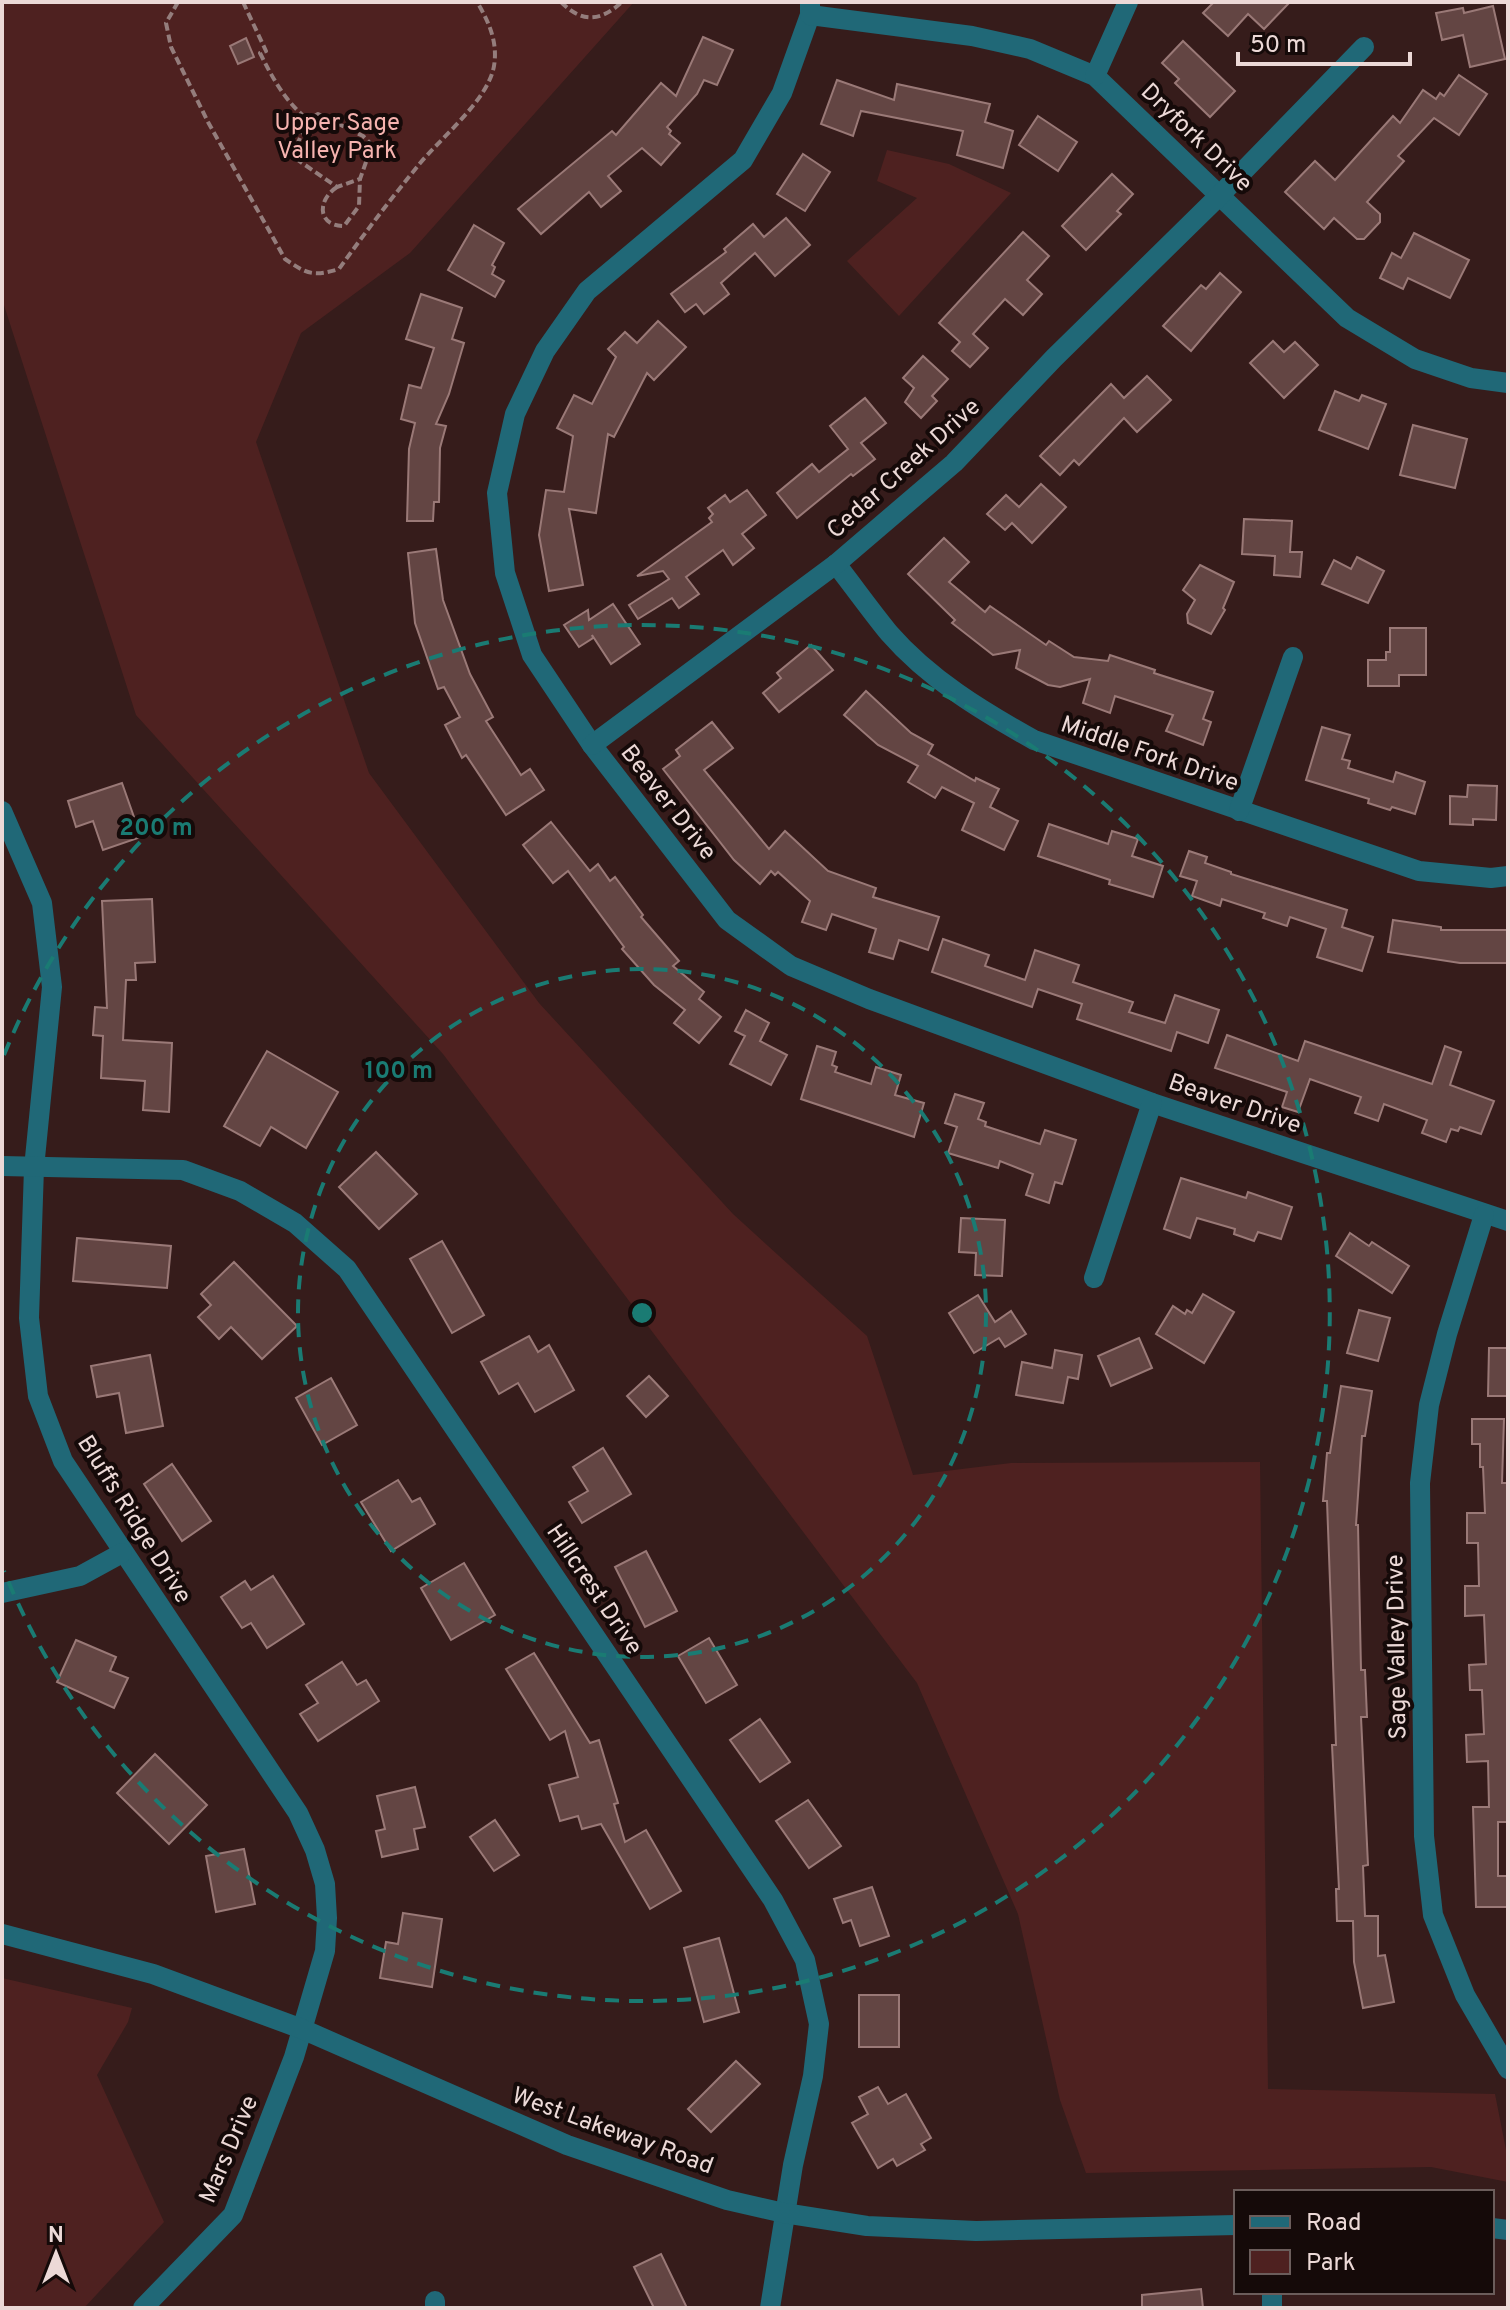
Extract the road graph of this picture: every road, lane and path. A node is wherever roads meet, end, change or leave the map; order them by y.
1 (178, 2) edge
2 (243, 2) edge
3 (477, 2) edge
4 (561, 2) edge
5 (622, 2) edge
6 (1128, 2) edge
7 (810, 8) edge
8 (1364, 47) dead end
9 (1095, 76) junction
10 (308, 120) junction
11 (360, 179) junction
12 (337, 187) junction
13 (1220, 195) junction
14 (1508, 383) edge
15 (836, 564) junction
16 (1293, 657) dead end
17 (592, 745) junction
18 (2, 811) edge
19 (1239, 811) junction
20 (1508, 876) edge
21 (1152, 1103) junction
22 (2, 1166) edge
23 (34, 1168) junction
24 (1484, 1215) junction
25 (1508, 1221) edge
26 (1094, 1278) dead end
27 (122, 1553) junction
28 (2, 1593) edge
29 (2, 1934) edge
30 (302, 2029) junction
31 (1508, 2069) edge
32 (784, 2213) junction
33 (1234, 2225) edge
34 (143, 2308) edge
35 (770, 2308) edge

1 - 3 path
2 - 10 path
4 - 5 path
6 - 9 street
7 - 9 street, Dryfork Drive
7 - 17 street, Beaver Drive
8 - 13 street, Cedar Creek Drive
9 - 13 street, Dryfork Drive
10 - 11 path
10 - 12 path
11 - 12 path
11 - 12 path
13 - 14 street, Dryfork Drive
13 - 15 street, Cedar Creek Drive
15 - 17 street, Cedar Creek Drive
15 - 19 street, Middle Fork Drive
16 - 19 street
17 - 21 street, Beaver Drive
18 - 23 street, Bluffs Ridge Drive
19 - 20 street, Middle Fork Drive
21 - 24 street, Beaver Drive
21 - 26 street
22 - 23 street, Hillcrest Drive
23 - 27 street, Bluffs Ridge Drive
23 - 32 street, Hillcrest Drive
24 - 25 street, Beaver Drive
24 - 31 street, Sage Valley Drive
27 - 28 street
27 - 30 street, Bluffs Ridge Drive
29 - 30 street, West Lakeway Road
30 - 32 street, West Lakeway Road
30 - 34 street, Mars Drive
32 - 33 street, West Lakeway Road
32 - 35 street, Hillcrest Drive

